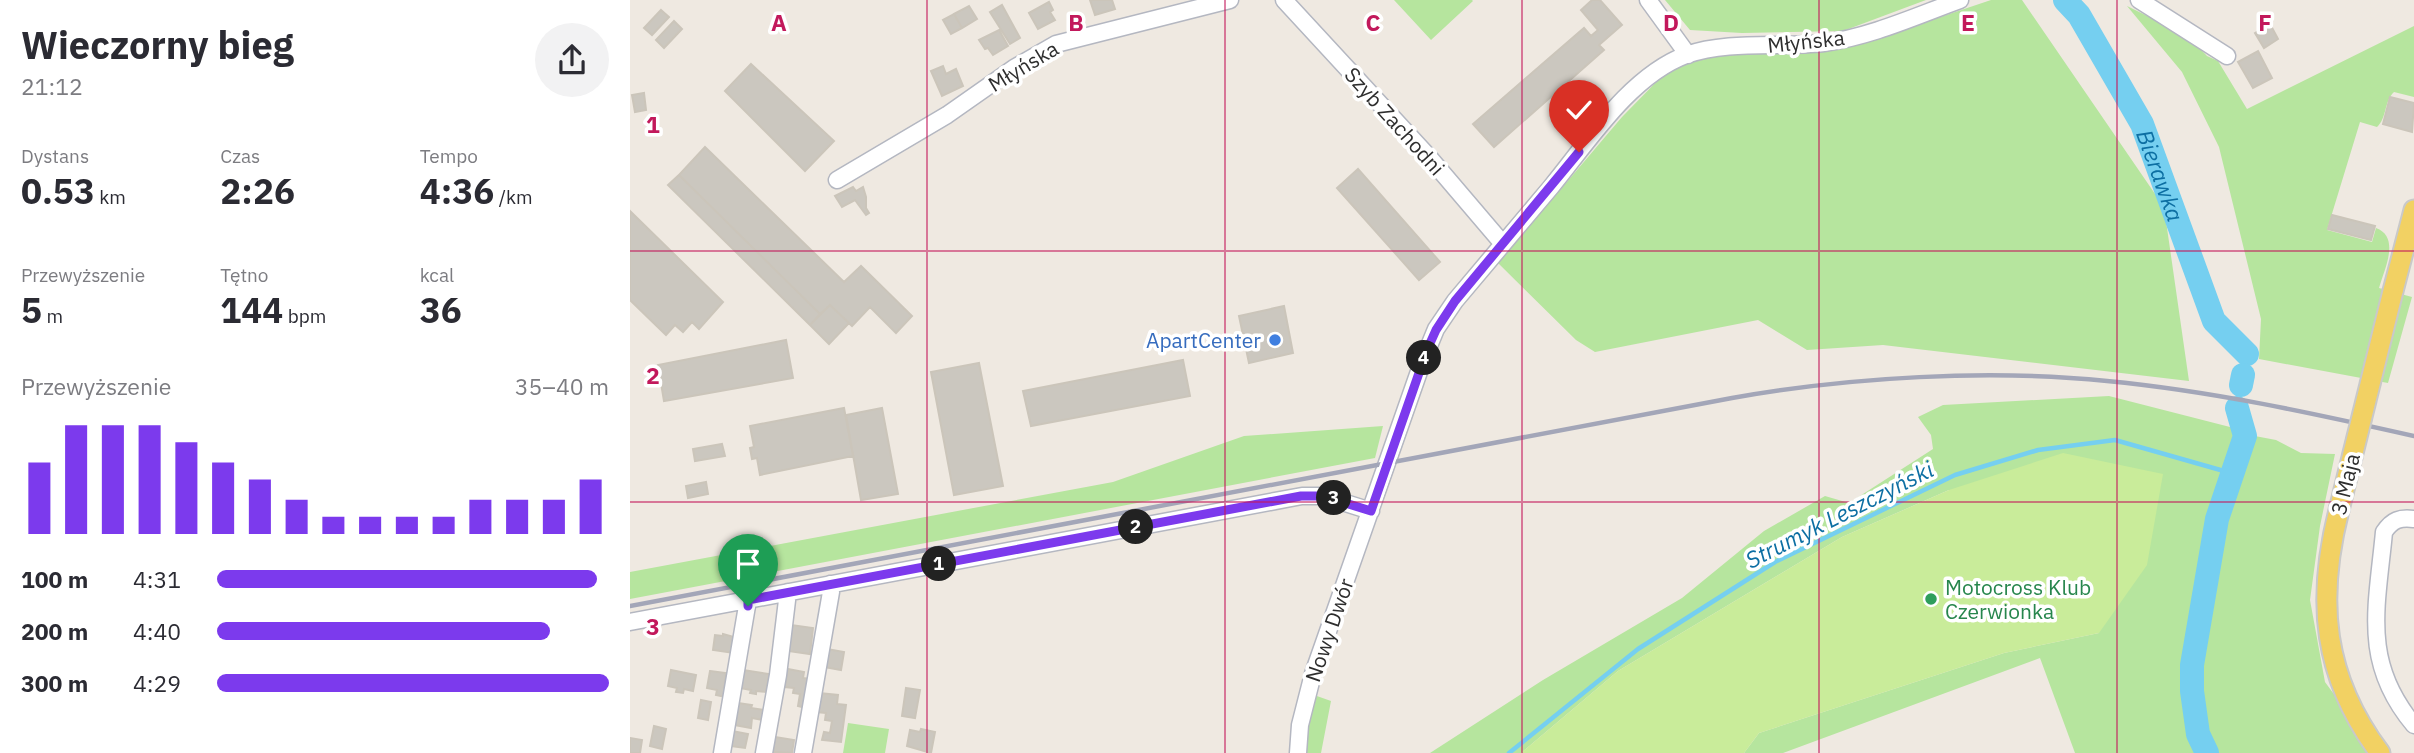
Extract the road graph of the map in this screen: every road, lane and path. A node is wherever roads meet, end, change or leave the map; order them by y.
1 (1230, 0) edge
2 (1284, 0) edge
3 (1648, 0) edge
4 (1960, 0) edge
5 (2139, 0) edge
6 (1688, 55) junction
7 (2227, 56) dead end
8 (837, 180) dead end
9 (2414, 210) edge
10 (1503, 244) junction
11 (1371, 511) junction
12 (2414, 519) edge
13 (830, 584) junction
14 (789, 592) junction
15 (748, 600) junction
16 (630, 622) edge
17 (2414, 725) edge
18 (722, 753) edge
19 (764, 753) edge
20 (803, 753) edge
21 (1298, 753) edge
22 (2380, 753) edge

1 - 8 street, Młyńska
2 - 10 street, Szyb Zachodni
3 - 6 street
4 - 6 street, Młyńska
5 - 7 street
6 - 10 street, Młyńska
9 - 22 main road, 3 Maja, bridge
10 - 11 street, Młyńska
11 - 13 street
11 - 21 street, Nowy Dwór
12 - 17 street
13 - 14 street
13 - 20 street
14 - 15 street
14 - 19 street
15 - 16 street
15 - 18 street

